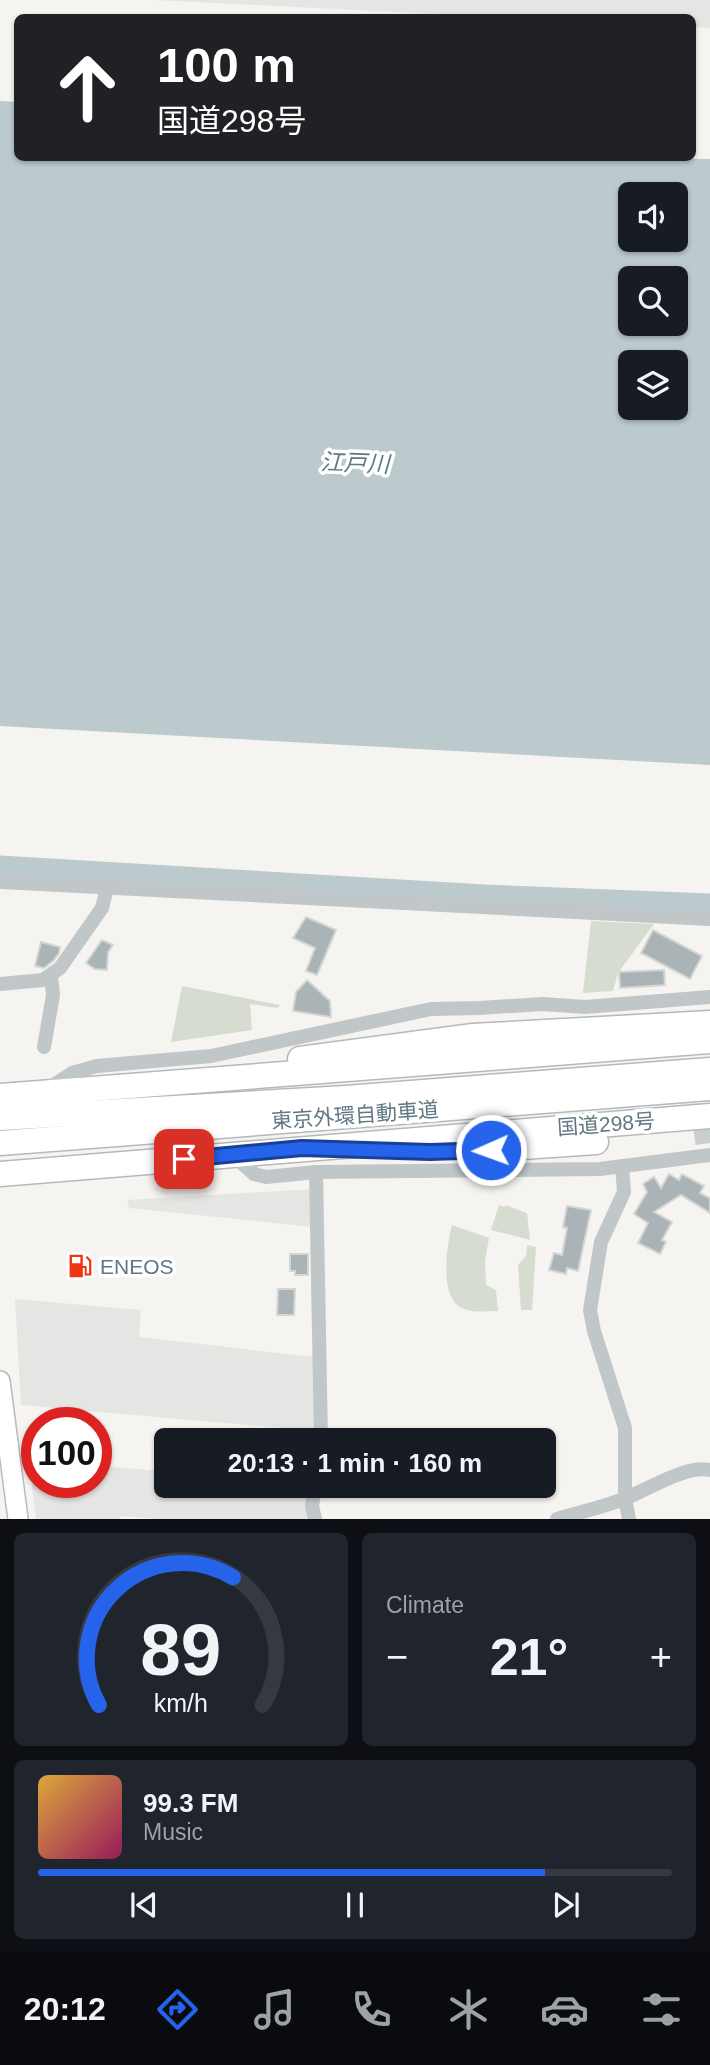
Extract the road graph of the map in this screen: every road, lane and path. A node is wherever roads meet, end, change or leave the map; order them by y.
1 (0, 882) edge
2 (107, 888) junction
3 (710, 919) edge
4 (51, 975) junction
5 (0, 984) edge
6 (710, 997) edge
7 (710, 1024) edge
8 (710, 1041) edge
9 (44, 1047) dead end
10 (710, 1070) edge
11 (176, 1083) junction
12 (710, 1088) edge
13 (38, 1094) junction
14 (0, 1096) edge
15 (0, 1118) edge
16 (702, 1124) tunnel mouth
17 (87, 1125) junction
18 (0, 1143) edge
19 (234, 1155) junction
20 (710, 1155) edge
21 (622, 1166) junction
22 (316, 1172) junction
23 (0, 1174) edge
24 (0, 1381) edge
25 (321, 1428) edge
26 (710, 1469) edge
27 (313, 1498) edge
28 (625, 1499) junction
29 (18, 1519) edge
30 (315, 1519) edge
31 (557, 1519) edge
32 (629, 1519) edge

1 - 2 street
2 - 3 street
2 - 4 street
4 - 5 street
4 - 9 street
6 - 13 street
7 - 11 highway
8 - 11 highway
10 - 17 highway, 東京外環自動車道
11 - 13 highway
12 - 17 highway, 東京外環自動車道
13 - 14 highway
15 - 17 highway, 東京外環自動車道
16 - 19 highway
17 - 18 highway, 東京外環自動車道
19 - 22 street
19 - 23 highway
20 - 21 street
21 - 22 street
21 - 28 street
22 - 25 street
24 - 29 main road
26 - 28 street
27 - 30 street
28 - 31 street
28 - 32 street

